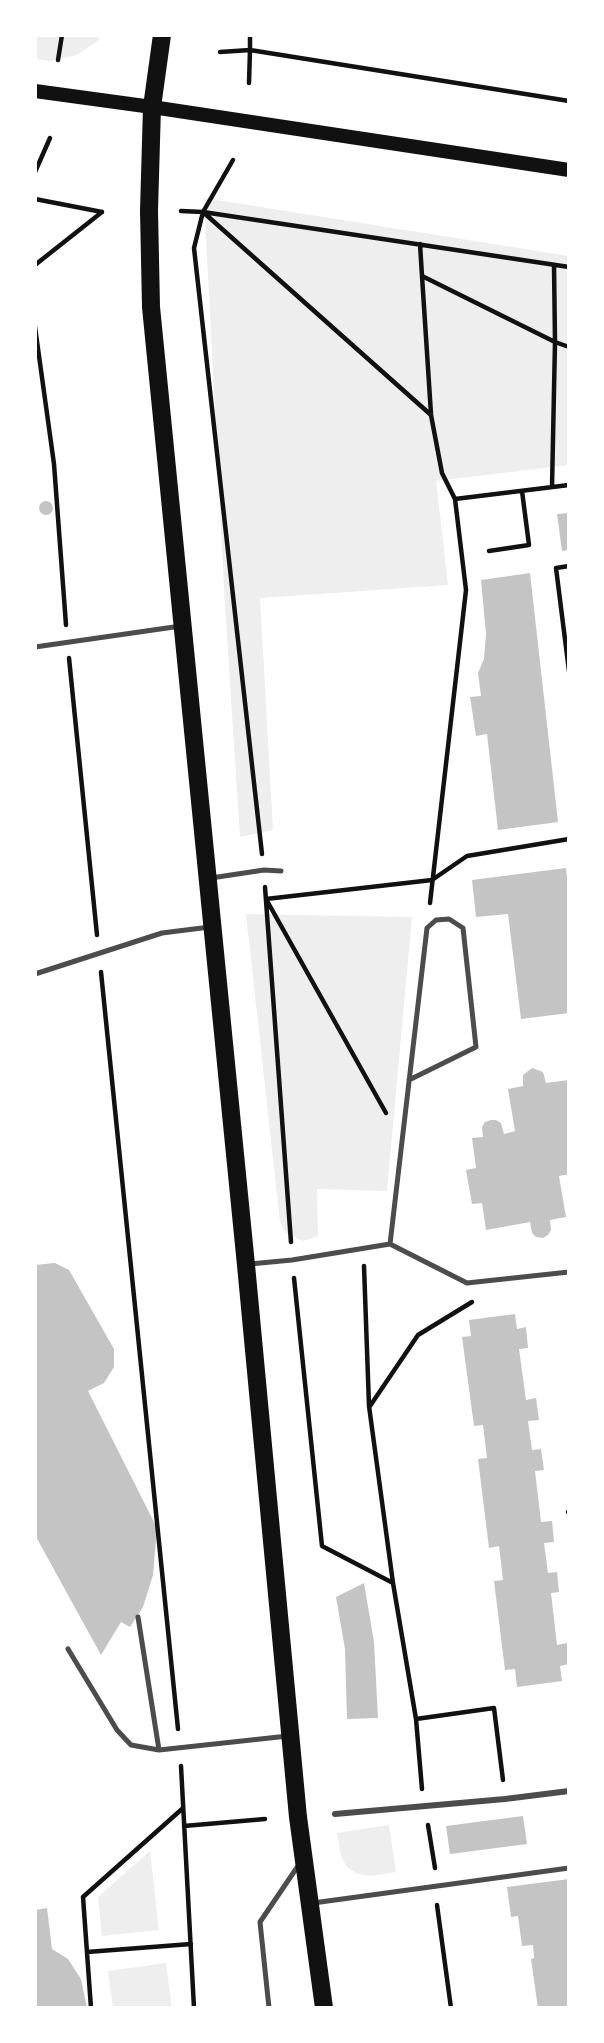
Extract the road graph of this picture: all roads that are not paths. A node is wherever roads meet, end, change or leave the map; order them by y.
1 (162, 35) edge
2 (35, 91) edge
3 (152, 107) junction
4 (569, 170) edge
5 (183, 625) junction
6 (35, 647) edge
7 (281, 871) dead end
8 (208, 878) junction
9 (212, 927) junction
10 (35, 974) edge
11 (409, 1080) junction
12 (390, 1244) junction
13 (247, 1265) junction
14 (569, 1272) edge
15 (138, 1617) dead end
16 (68, 1649) dead end
17 (290, 1736) junction
18 (159, 1750) junction
19 (569, 1791) edge
20 (335, 1814) dead end
21 (304, 1858) junction
22 (569, 1868) edge
23 (310, 1903) junction
24 (269, 2008) edge
25 (324, 2008) edge

1 - 3 main road
2 - 3 main road
3 - 4 main road
3 - 5 main road
5 - 6 lane
5 - 8 main road
7 - 8 lane
8 - 9 main road
9 - 10 lane
9 - 13 main road
11 - 11 lane
11 - 12 lane
12 - 13 lane
12 - 14 lane
13 - 17 main road
15 - 18 lane
16 - 18 lane
17 - 18 lane
17 - 21 main road
19 - 20 street
21 - 23 main road
21 - 24 lane
22 - 23 lane
23 - 25 main road

